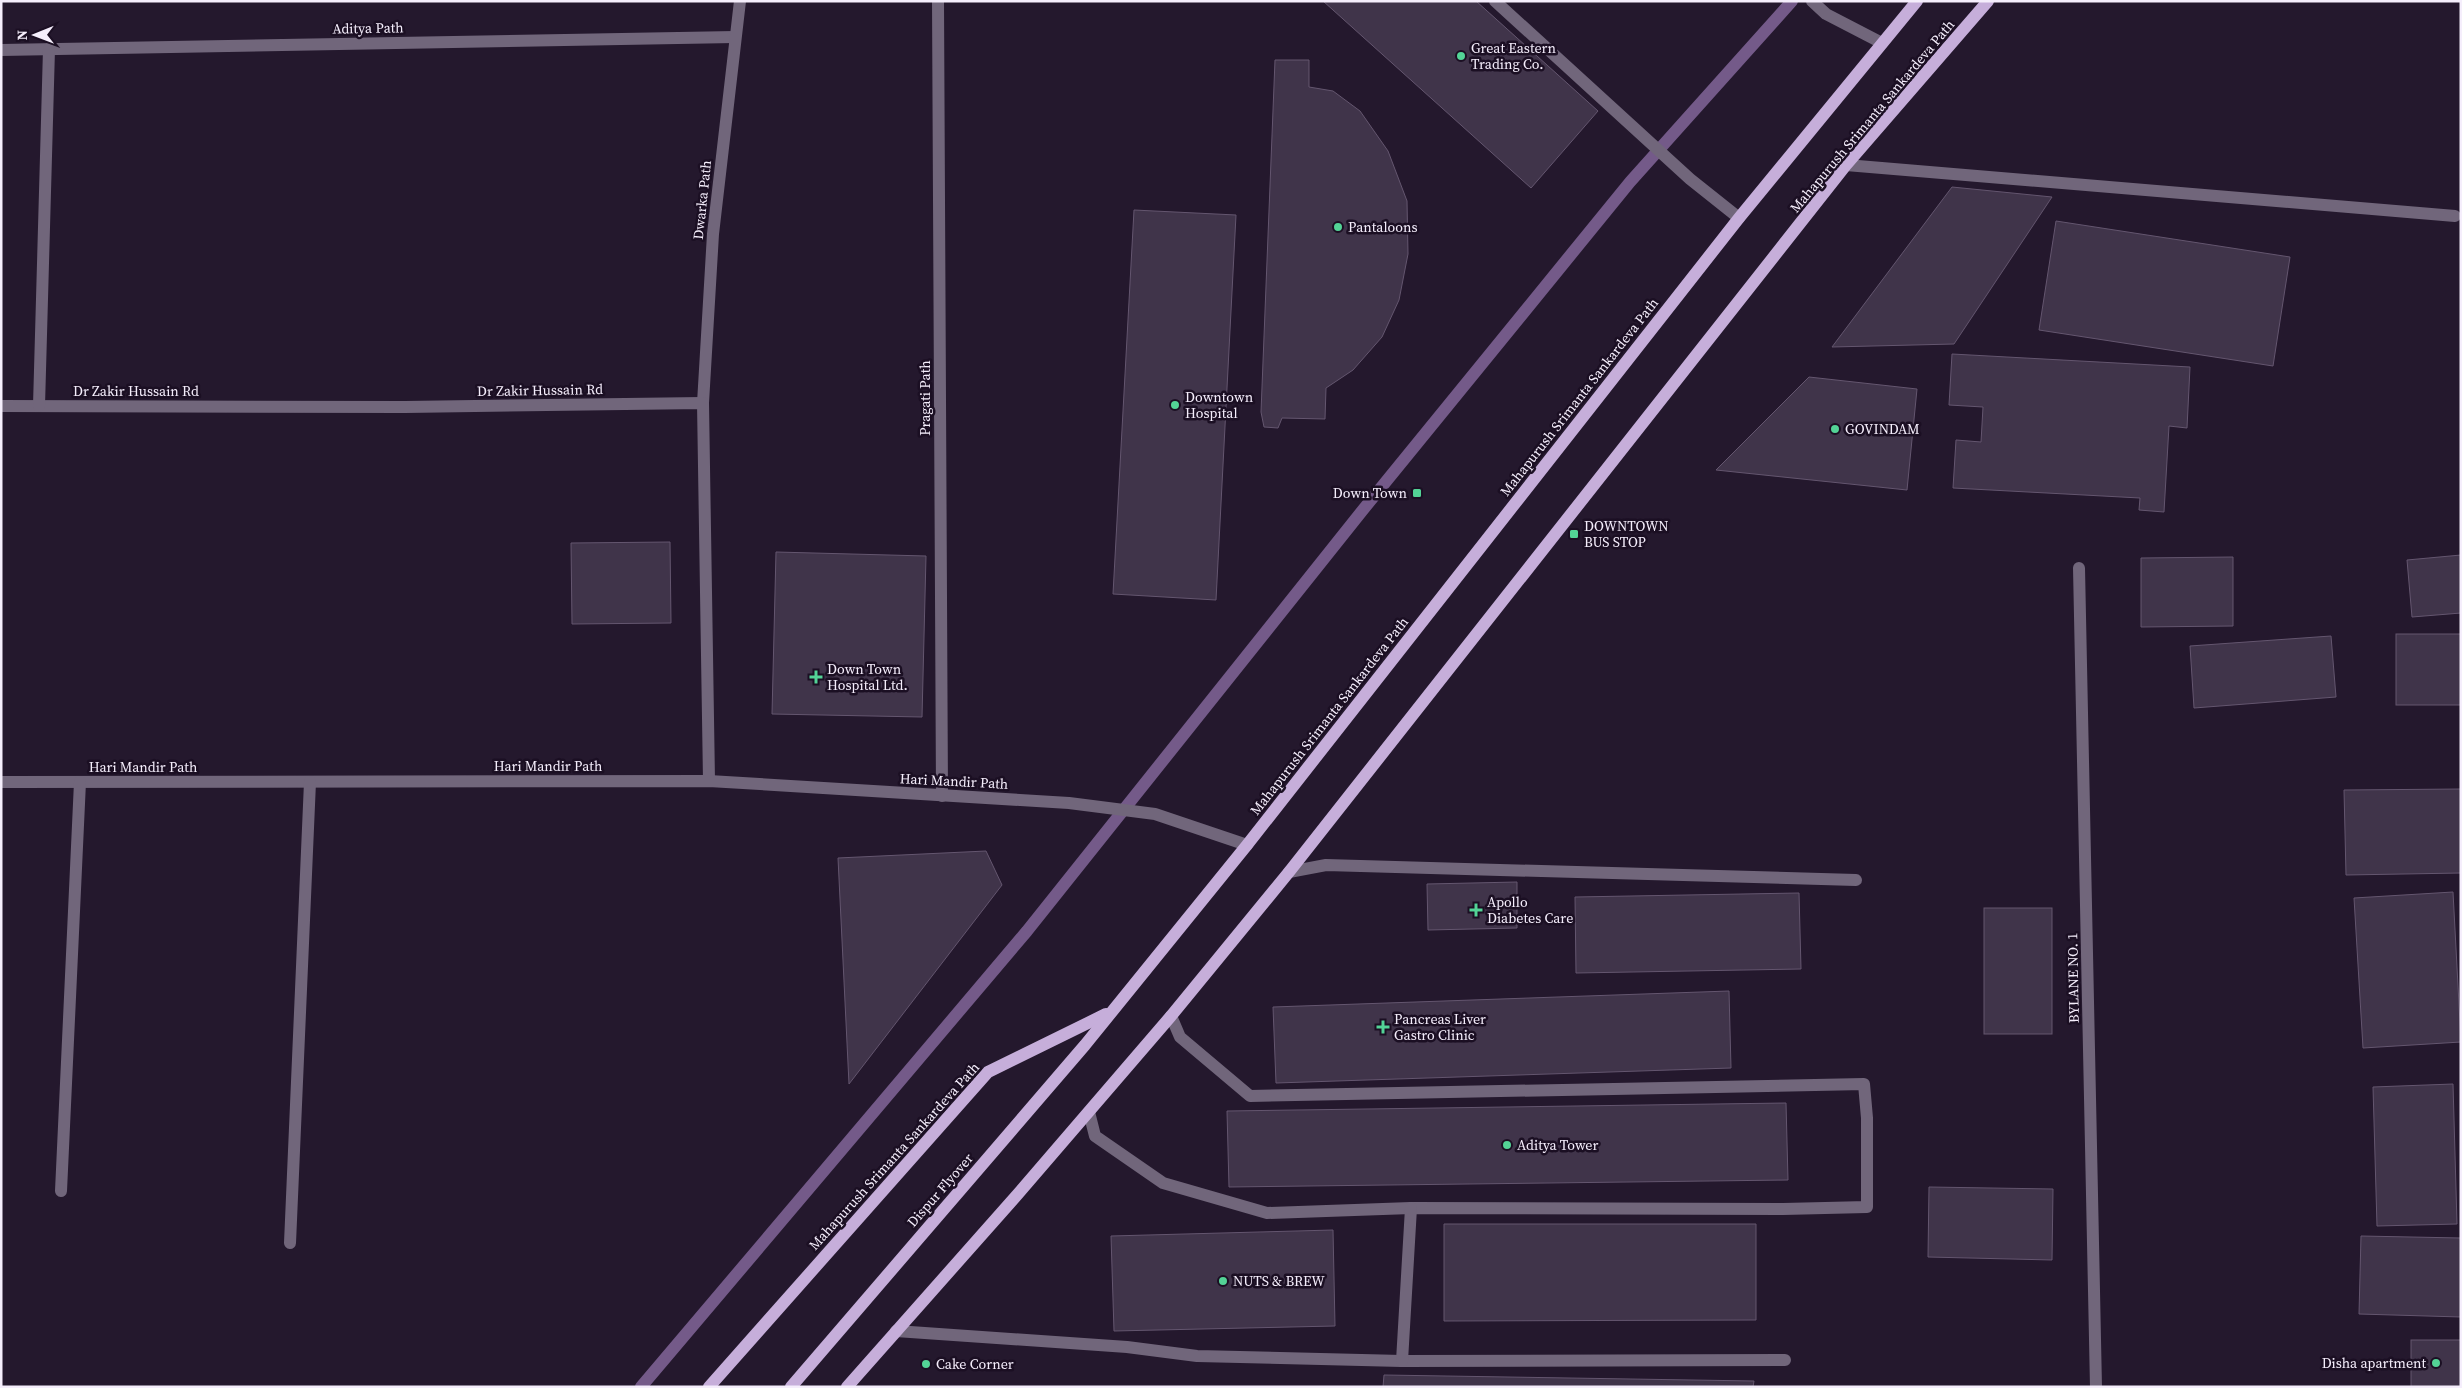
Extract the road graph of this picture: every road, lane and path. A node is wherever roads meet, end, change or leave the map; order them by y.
1 (740, 1) edge
2 (938, 1) edge
3 (1495, 1) edge
4 (1917, 1) edge
5 (1988, 1) edge
6 (1816, 5) edge
7 (735, 37) junction
8 (1882, 44) junction
9 (49, 49) junction
10 (1, 50) edge
11 (1846, 165) junction
12 (2455, 216) dead end
13 (1739, 218) junction
14 (703, 403) junction
15 (1, 406) edge
16 (39, 406) junction
17 (2079, 568) dead end
18 (709, 781) junction
19 (1, 782) edge
20 (80, 782) junction
21 (310, 782) junction
22 (942, 796) junction
23 (1247, 845) junction
24 (1289, 872) junction
25 (1856, 880) dead end
26 (1111, 1012) junction
27 (1171, 1016) junction
28 (1089, 1112) junction
29 (61, 1192) dead end
30 (1411, 1208) junction
31 (290, 1243) dead end
32 (896, 1331) junction
33 (1785, 1360) dead end
34 (1402, 1361) junction
35 (709, 1387) edge
36 (791, 1387) edge
37 (847, 1387) edge
38 (2096, 1387) edge

1 - 7 street, Dwarka Path
2 - 22 street, Pragati Path
3 - 13 street
4 - 8 main road, Mahapurush Srimanta Sankardeva Path
5 - 11 main road, Mahapurush Srimanta Sankardeva Path
6 - 8 street
7 - 9 street, Aditya Path
7 - 14 street, Dwarka Path
8 - 13 main road, Mahapurush Srimanta Sankardeva Path
9 - 10 street, Aditya Path
9 - 16 street
11 - 12 street
11 - 24 main road, Mahapurush Srimanta Sankardeva Path
13 - 23 main road, Mahapurush Srimanta Sankardeva Path
14 - 16 street, Dr Zakir Hussain Rd
14 - 18 street
15 - 16 street, Dr Zakir Hussain Rd
17 - 38 street, BYLANE NO. 1
18 - 21 street, Hari Mandir Path
18 - 22 street, Hari Mandir Path
19 - 20 street, Hari Mandir Path
20 - 21 street, Hari Mandir Path
20 - 29 street
21 - 31 street
22 - 23 street, Hari Mandir Path
23 - 26 main road, Mahapurush Srimanta Sankardeva Path
24 - 25 street
24 - 27 main road, Mahapurush Srimanta Sankardeva Path
26 - 35 main road, Mahapurush Srimanta Sankardeva Path
26 - 36 main road, Dispur Flyover
27 - 28 main road, Mahapurush Srimanta Sankardeva Path
27 - 30 street
28 - 30 street
28 - 32 main road, Mahapurush Srimanta Sankardeva Path
30 - 34 street
32 - 34 street
32 - 37 main road, Mahapurush Srimanta Sankardeva Path
33 - 34 street

